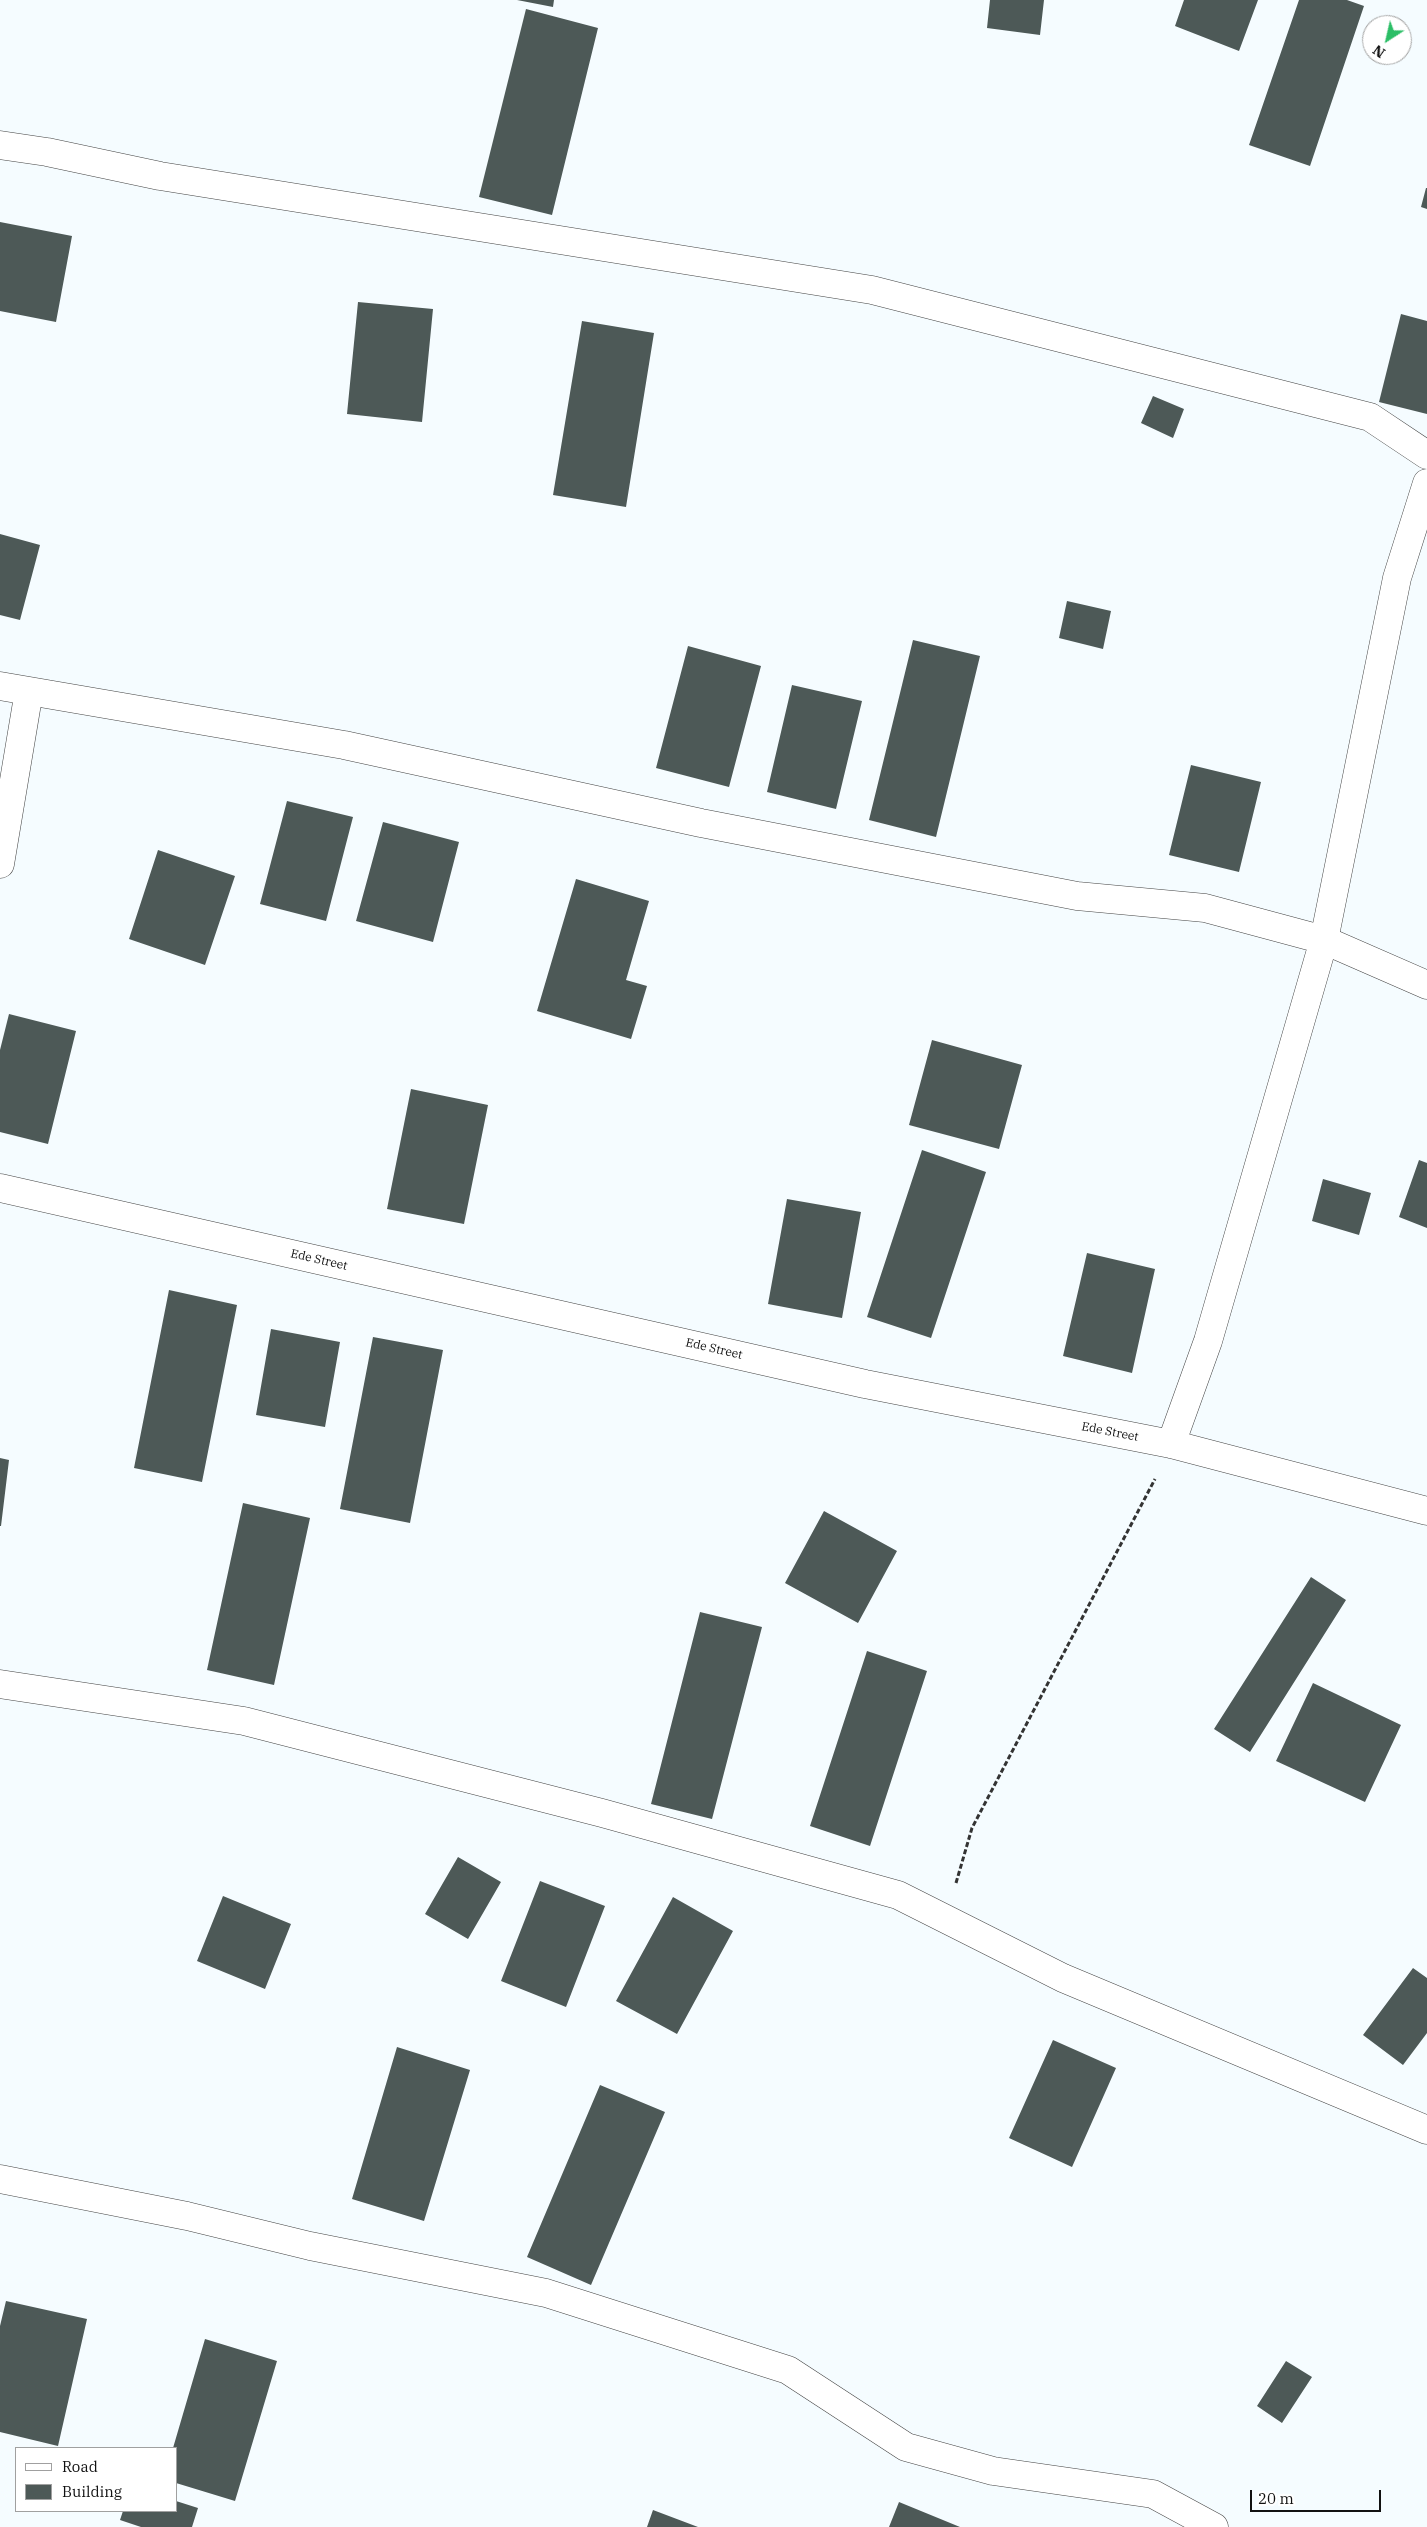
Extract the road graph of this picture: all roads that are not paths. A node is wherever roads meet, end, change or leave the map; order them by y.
1 (0, 146) edge
2 (1427, 455) edge
3 (1427, 483) edge
4 (0, 686) edge
5 (29, 691) junction
6 (0, 864) edge
7 (1324, 940) junction
8 (1427, 985) edge
9 (0, 1188) edge
10 (1171, 1444) junction
11 (1427, 1511) edge
12 (0, 1684) edge
13 (1427, 2130) edge
14 (0, 2178) edge
15 (1214, 2527) edge

1 - 2 street
3 - 7 street
4 - 5 street
5 - 6 street
5 - 7 street
7 - 8 street
7 - 10 street
9 - 10 street, Ede Street
10 - 11 street, Ede Street
12 - 13 street
14 - 15 street

